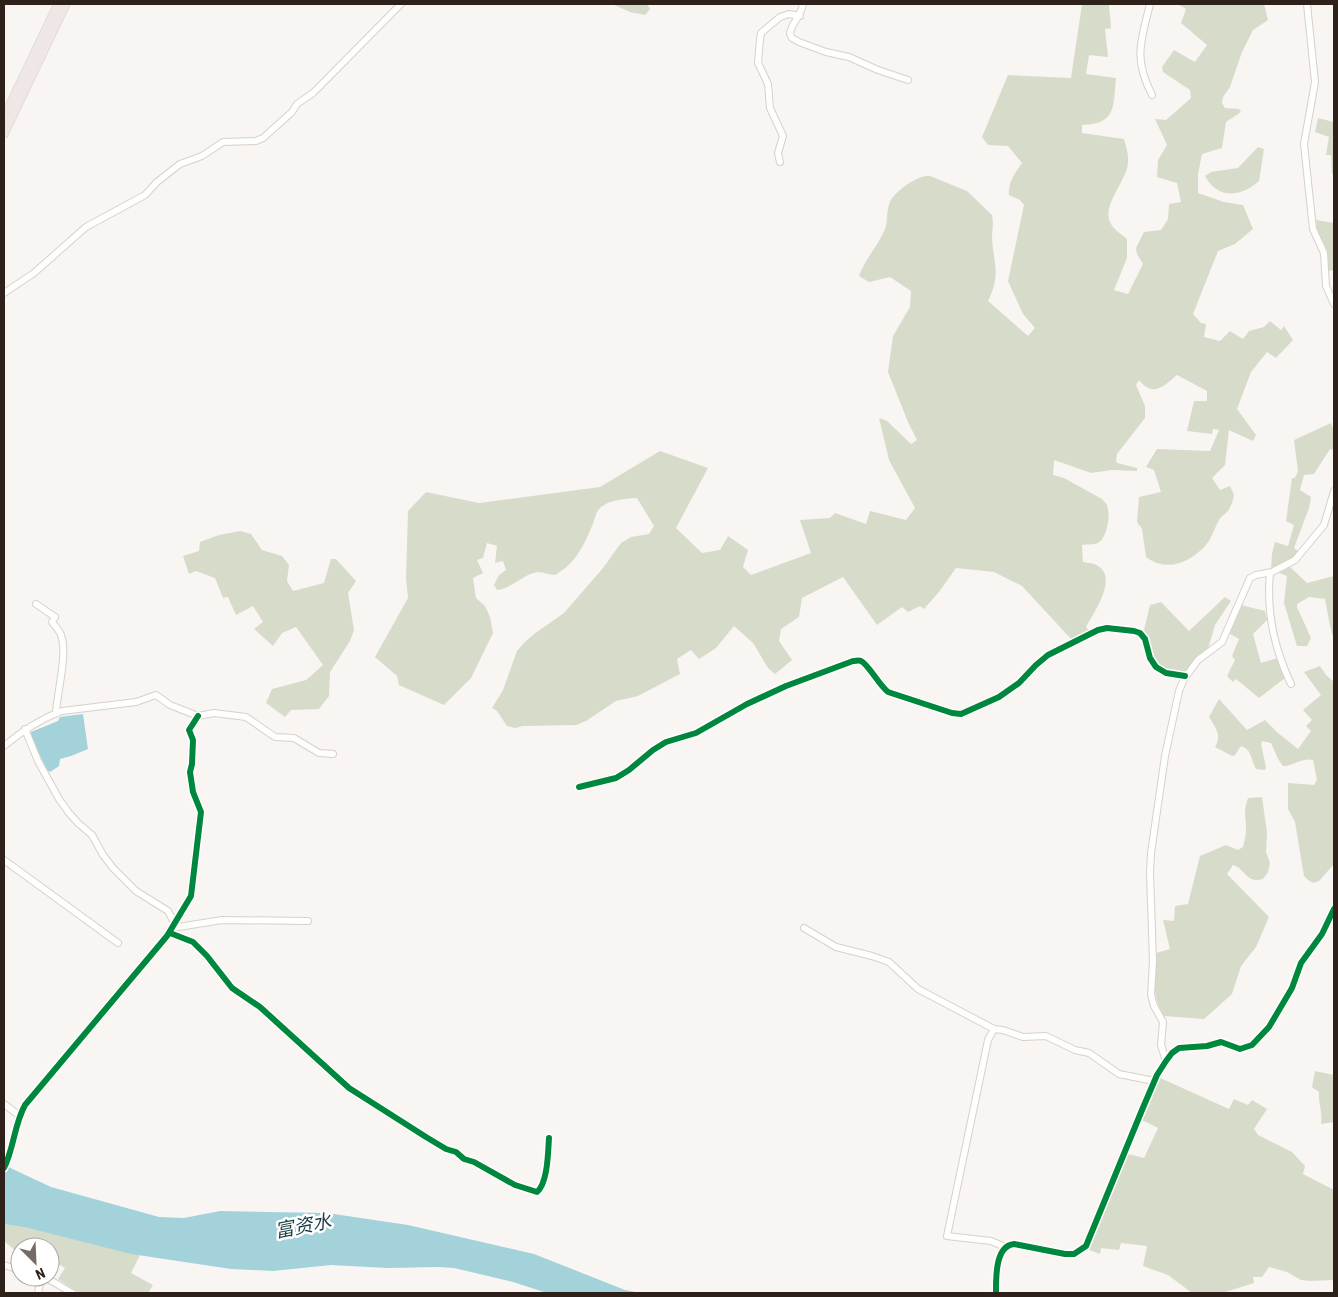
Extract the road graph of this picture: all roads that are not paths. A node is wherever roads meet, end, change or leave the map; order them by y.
1 (58, 4) edge
2 (66, 4) edge
3 (401, 4) edge
4 (803, 4) edge
5 (1150, 4) edge
6 (1307, 4) edge
7 (800, 16) junction
8 (908, 80) dead end
9 (1152, 95) dead end
10 (4, 117) edge
11 (4, 134) edge
12 (780, 162) dead end
13 (4, 292) edge
14 (1334, 304) edge
15 (1334, 491) edge
16 (1270, 573) junction
17 (36, 604) dead end
18 (1185, 676) junction
19 (1291, 684) dead end
20 (56, 713) junction
21 (198, 716) junction
22 (25, 729) junction
23 (4, 746) edge
24 (333, 754) dead end
25 (579, 787) dead end
26 (4, 860) edge
27 (1334, 909) edge
28 (308, 921) dead end
29 (172, 928) junction
30 (804, 928) dead end
31 (118, 942) dead end
32 (994, 1029) junction
33 (1166, 1061) junction
34 (1154, 1082) junction
35 (4, 1104) edge
36 (20, 1116) junction
37 (549, 1138) dead end
38 (5, 1166) edge
39 (1005, 1247) junction
40 (60, 1286) edge
41 (72, 1293) edge
42 (996, 1293) edge

1 - 10 main road
2 - 11 main road
3 - 13 street
4 - 7 street
5 - 9 street
6 - 14 street
7 - 8 street
7 - 12 street
15 - 16 street
16 - 18 street
16 - 19 street
17 - 20 street
18 - 25 street
18 - 33 street
20 - 21 street
20 - 22 street
21 - 24 street
21 - 29 street
22 - 23 street
22 - 29 street
26 - 31 street
27 - 33 street
28 - 29 street
29 - 36 street
29 - 37 street
30 - 32 street
32 - 34 street
32 - 39 street
33 - 34 street
34 - 39 street
35 - 36 street
36 - 38 street
39 - 42 street
40 - 41 street

